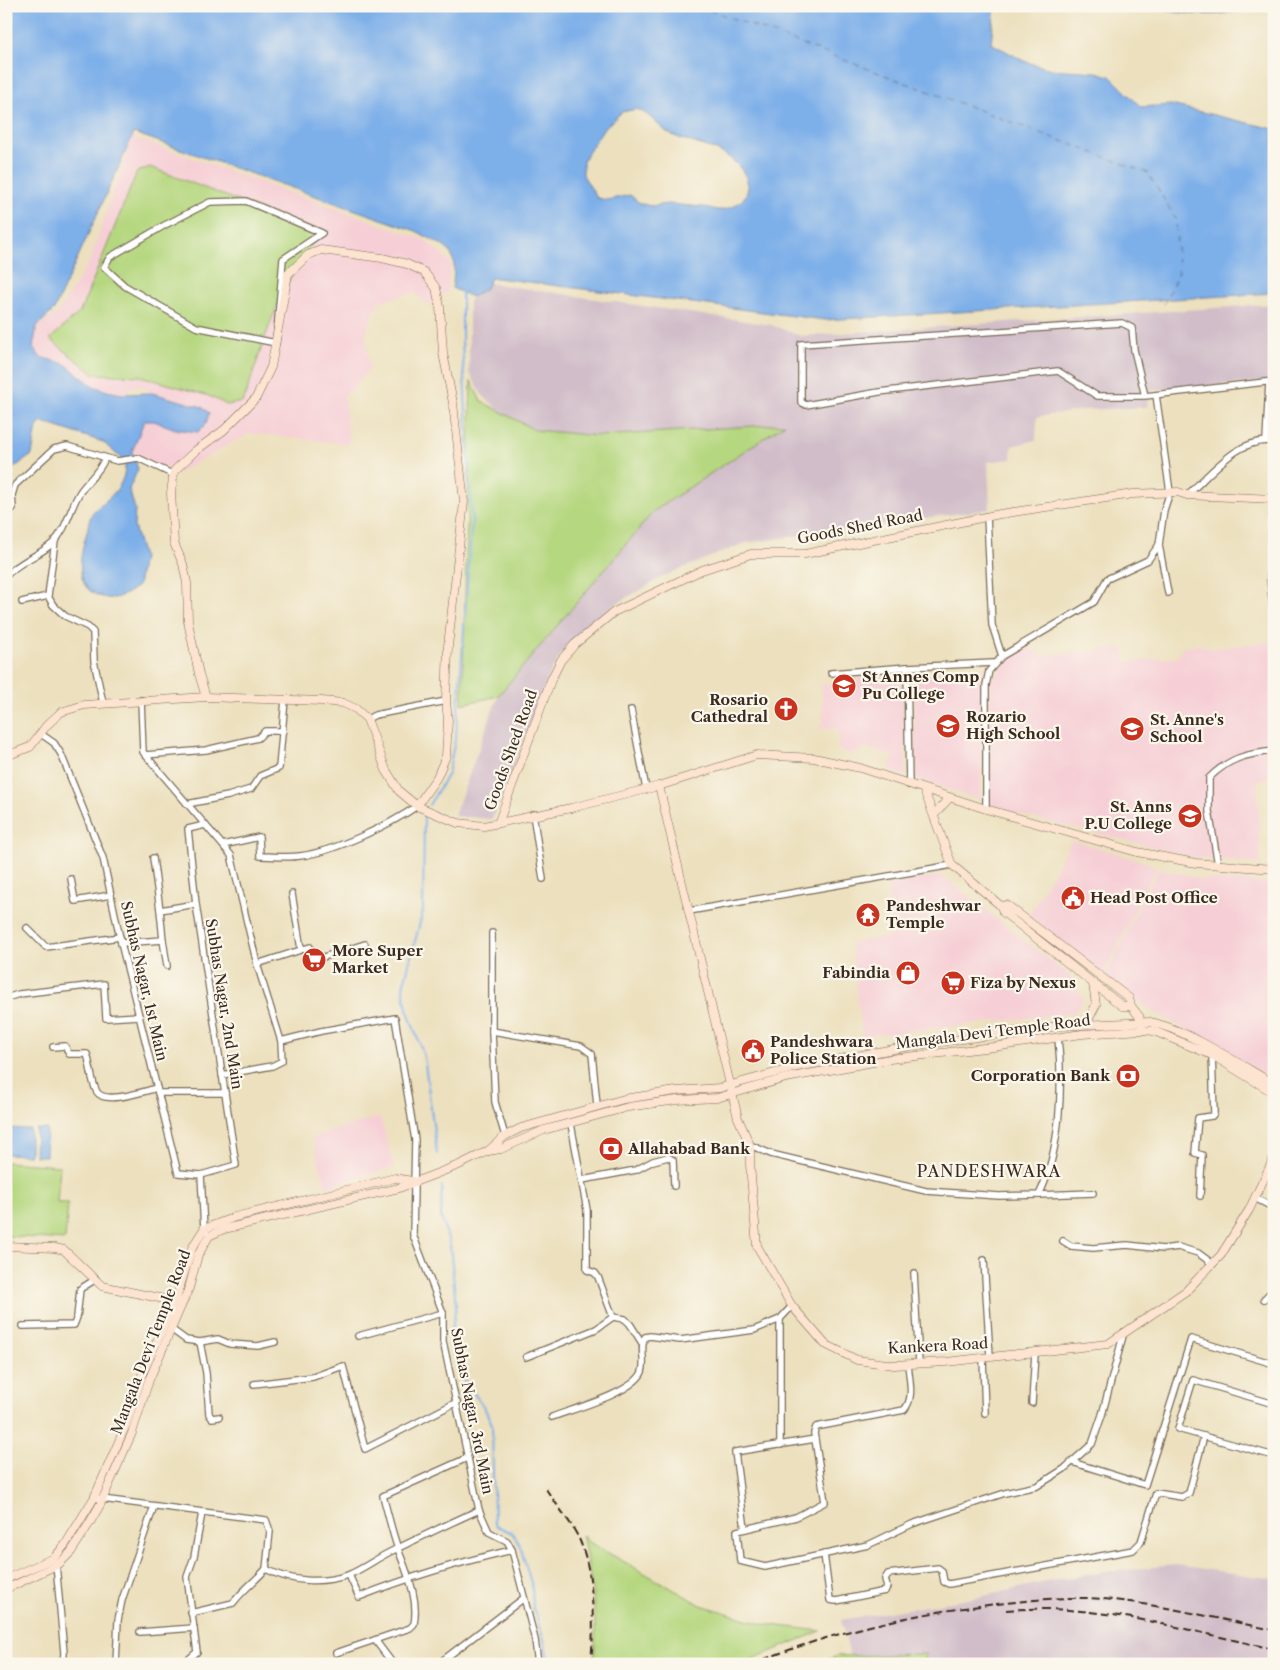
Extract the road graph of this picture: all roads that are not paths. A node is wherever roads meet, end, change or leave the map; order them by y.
1 (284, 260) junction
2 (288, 274) junction
3 (276, 343) junction
4 (1271, 381) edge
5 (1156, 395) junction
6 (1145, 396) junction
7 (1266, 440) junction
8 (1274, 442) edge
9 (105, 458) junction
10 (174, 475) junction
11 (1170, 492) junction
12 (1187, 495) junction
13 (1273, 499) edge
14 (6, 515) edge
15 (988, 516) junction
16 (55, 541) junction
17 (1159, 545) junction
18 (6, 576) edge
19 (1168, 593) dead end
20 (48, 596) junction
21 (22, 602) dead end
22 (1274, 622) edge
23 (1002, 656) junction
24 (994, 663) junction
25 (907, 667) junction
26 (832, 673) dead end
27 (206, 697) junction
28 (141, 700) junction
29 (285, 700) junction
30 (446, 700) junction
31 (103, 703) junction
32 (631, 710) dead end
33 (367, 719) junction
34 (283, 731) junction
35 (41, 734) junction
36 (1274, 751) edge
37 (145, 755) junction
38 (6, 756) edge
39 (909, 785) junction
40 (659, 786) junction
41 (646, 789) junction
42 (924, 790) junction
43 (949, 798) junction
44 (187, 804) junction
45 (417, 806) junction
46 (986, 809) junction
47 (533, 814) junction
48 (934, 816) junction
49 (498, 821) junction
50 (206, 825) junction
51 (223, 845) junction
52 (153, 858) dead end
53 (952, 865) junction
54 (1218, 865) junction
55 (1274, 869) edge
56 (71, 879) dead end
57 (543, 879) dead end
58 (292, 894) dead end
59 (111, 895) junction
60 (196, 904) junction
61 (1001, 906) junction
62 (160, 910) junction
63 (689, 911) junction
64 (27, 928) dead end
65 (492, 933) dead end
66 (120, 940) junction
67 (163, 940) junction
68 (365, 944) dead end
69 (301, 950) junction
70 (257, 964) junction
71 (167, 966) dead end
72 (1094, 984) junction
73 (6, 998) edge
74 (1131, 1006) junction
75 (139, 1016) junction
76 (1086, 1024) junction
77 (1142, 1026) junction
78 (492, 1031) junction
79 (1058, 1037) junction
80 (281, 1041) junction
81 (54, 1047) dead end
82 (1212, 1056) junction
83 (222, 1074) junction
84 (776, 1077) junction
85 (1274, 1084) edge
86 (730, 1085) junction
87 (158, 1090) junction
88 (225, 1093) junction
89 (1274, 1093) edge
90 (734, 1094) junction
91 (597, 1105) junction
92 (568, 1113) junction
93 (571, 1124) junction
94 (505, 1136) junction
95 (750, 1145) junction
96 (488, 1151) junction
97 (1274, 1158) edge
98 (201, 1174) junction
99 (582, 1180) junction
100 (412, 1181) junction
101 (674, 1186) dead end
102 (1093, 1193) dead end
103 (1039, 1195) junction
104 (1200, 1196) dead end
105 (1255, 1198) junction
106 (1274, 1208) edge
107 (204, 1228) junction
108 (209, 1236) junction
109 (1063, 1241) dead end
110 (6, 1246) edge
111 (984, 1260) dead end
112 (1213, 1264) junction
113 (914, 1273) dead end
114 (96, 1280) junction
115 (1274, 1289) edge
116 (1264, 1300) dead end
117 (179, 1302) junction
118 (792, 1306) junction
119 (442, 1313) junction
120 (613, 1318) junction
121 (780, 1318) junction
122 (23, 1326) dead end
123 (171, 1329) junction
124 (1124, 1332) junction
125 (358, 1336) dead end
126 (200, 1342) junction
127 (275, 1342) dead end
128 (642, 1343) junction
129 (1035, 1353) junction
130 (526, 1357) dead end
131 (986, 1358) junction
132 (908, 1364) junction
133 (919, 1364) junction
134 (1274, 1364) edge
135 (254, 1384) dead end
136 (457, 1402) junction
137 (1032, 1403) dead end
138 (1274, 1404) edge
139 (984, 1413) dead end
140 (219, 1417) dead end
141 (552, 1417) dead end
142 (1204, 1436) junction
143 (815, 1439) junction
144 (780, 1444) junction
145 (1274, 1455) edge
146 (467, 1458) junction
147 (1072, 1462) junction
148 (98, 1498) junction
149 (154, 1506) junction
150 (479, 1510) junction
151 (202, 1513) junction
152 (745, 1529) junction
153 (398, 1548) junction
154 (512, 1550) junction
155 (824, 1554) junction
156 (54, 1558) junction
157 (56, 1566) junction
158 (266, 1569) junction
159 (349, 1574) junction
160 (6, 1579) edge
161 (411, 1579) junction
162 (6, 1589) edge
163 (524, 1598) junction
164 (191, 1613) junction
165 (194, 1628) junction
166 (140, 1632) dead end
167 (375, 1640) junction
168 (336, 1653) dead end
169 (63, 1664) edge
170 (116, 1664) edge
171 (183, 1664) edge
172 (393, 1664) edge
173 (438, 1664) edge
174 (538, 1664) edge

1 - 2 street
1 - 3 street
1 - 3 street
2 - 3 street
2 - 30 street
3 - 10 street
4 - 5 street
4 - 7 street
5 - 6 street
5 - 11 street
6 - 6 street
7 - 8 street
7 - 12 street
9 - 10 street
9 - 14 street
9 - 16 street
10 - 27 street
11 - 12 street, Goods Shed Road
11 - 15 street, Goods Shed Road
11 - 17 street
12 - 13 street, Goods Shed Road
13 - 22 street
15 - 23 street
15 - 49 street, Goods Shed Road
16 - 18 street
16 - 20 street
17 - 19 street
17 - 23 street
20 - 21 street
20 - 31 street
23 - 24 street
24 - 25 street
24 - 46 street
25 - 26 street
25 - 39 street
27 - 28 street
27 - 29 street
28 - 31 street
28 - 37 street
29 - 33 street
29 - 34 street
30 - 33 street
30 - 45 street
31 - 35 street
32 - 41 street
33 - 45 street
34 - 37 street
34 - 44 street
35 - 38 street
35 - 59 street, Subhas Nagar, 1st Main
36 - 54 street
37 - 44 street
39 - 40 street
39 - 42 street
40 - 41 street
40 - 63 street, Kankera Road
41 - 47 street
42 - 43 street
42 - 48 street
43 - 46 street
43 - 48 street
44 - 50 street
45 - 49 street
45 - 51 street
46 - 54 street
47 - 49 street
47 - 57 street
48 - 53 street
50 - 51 street
50 - 60 street, Subhas Nagar, 2nd Main
51 - 70 street
52 - 62 street
53 - 61 street
53 - 63 street
54 - 55 street
56 - 59 street
58 - 69 street
59 - 66 street, Subhas Nagar, 1st Main
60 - 62 street
60 - 83 street, Subhas Nagar, 2nd Main
61 - 72 street
61 - 74 street
62 - 67 street
63 - 86 street, Kankera Road
64 - 66 street
65 - 78 street
66 - 67 street
66 - 75 street, Subhas Nagar, 1st Main
67 - 71 street
68 - 69 street
69 - 70 street
70 - 80 street
72 - 74 street
72 - 76 street
73 - 75 street
74 - 77 street
75 - 87 street, Subhas Nagar, 1st Main
76 - 77 street, Mangala Devi Temple Road
76 - 84 street, Mangala Devi Temple Road
77 - 79 street, Mangala Devi Temple Road
77 - 82 street, Mangala Devi Temple Road
77 - 85 street
78 - 91 street
78 - 94 street
79 - 84 street, Mangala Devi Temple Road
79 - 103 street
80 - 83 street
80 - 100 street, Subhas Nagar, 3rd Main
81 - 87 street
82 - 89 street, Mangala Devi Temple Road
82 - 104 street
83 - 88 street, Subhas Nagar, 2nd Main
84 - 86 street, Mangala Devi Temple Road
84 - 90 street, Mangala Devi Temple Road
86 - 90 street, Kankera Road
86 - 91 street, Mangala Devi Temple Road
87 - 88 street
87 - 98 street, Subhas Nagar, 1st Main
88 - 98 street, Subhas Nagar, 2nd Main
90 - 93 street, Mangala Devi Temple Road
90 - 95 street, Kankera Road
91 - 92 street, Mangala Devi Temple Road
92 - 93 street
92 - 94 street, Mangala Devi Temple Road
93 - 96 street, Mangala Devi Temple Road
93 - 99 street
94 - 96 street, Mangala Devi Temple Road
95 - 103 street
95 - 118 street, Kankera Road
96 - 100 street, Mangala Devi Temple Road
97 - 105 street, Kankera Road
98 - 107 street
99 - 101 street
99 - 120 street
100 - 107 street, Mangala Devi Temple Road
100 - 108 street, Mangala Devi Temple Road
100 - 119 street, Subhas Nagar, 3rd Main
102 - 103 street
105 - 106 street
105 - 112 street, Kankera Road
107 - 108 street
107 - 117 street, Mangala Devi Temple Road
108 - 117 street, Mangala Devi Temple Road
109 - 112 street
110 - 114 street
111 - 131 street
112 - 124 street, Kankera Road
113 - 133 street
114 - 117 street
114 - 122 street
115 - 116 street
117 - 123 street, Mangala Devi Temple Road
117 - 148 street, Mangala Devi Temple Road
118 - 121 street
118 - 132 street, Kankera Road
119 - 125 street
119 - 136 street, Subhas Nagar, 3rd Main
120 - 128 street
120 - 130 street
121 - 128 street
121 - 144 street
123 - 126 street
123 - 148 street, Mangala Devi Temple Road
124 - 129 street, Kankera Road
124 - 147 street
126 - 127 street
126 - 140 street
128 - 141 street
129 - 131 street, Kankera Road
129 - 137 street
131 - 133 street, Kankera Road
131 - 139 street
132 - 133 street, Kankera Road
132 - 143 street
134 - 147 street
135 - 136 street
136 - 146 street, Subhas Nagar, 3rd Main
138 - 142 street
142 - 145 street
142 - 155 street
143 - 144 street
143 - 152 street
144 - 152 street
146 - 150 street, Subhas Nagar, 3rd Main
146 - 153 street
147 - 155 street
148 - 149 street
148 - 156 street, Mangala Devi Temple Road
148 - 157 street, Mangala Devi Temple Road
149 - 151 street
149 - 170 street
150 - 153 street
150 - 154 street, Subhas Nagar, 3rd Main
151 - 158 street
151 - 164 street
152 - 155 street
153 - 159 street
153 - 161 street
154 - 161 street
154 - 163 street
156 - 157 street
156 - 160 street, Mangala Devi Temple Road
157 - 162 street, Mangala Devi Temple Road
157 - 169 street
158 - 159 street
158 - 164 street
159 - 161 street
161 - 167 street
163 - 173 street
163 - 174 street
164 - 165 street
165 - 166 street
165 - 171 street
167 - 168 street
167 - 172 street

